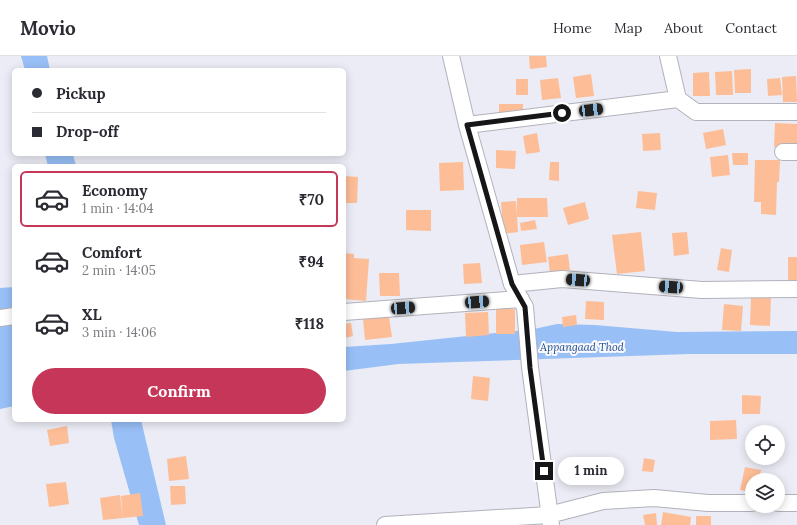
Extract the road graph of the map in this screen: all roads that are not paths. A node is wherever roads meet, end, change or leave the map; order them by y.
1 (451, 56) edge
2 (668, 56) edge
3 (678, 99) junction
4 (797, 112) edge
5 (467, 125) junction
6 (512, 284) junction
7 (797, 289) edge
8 (523, 303) junction
9 (346, 312) edge
10 (12, 316) edge
11 (0, 318) edge
12 (745, 503) edge
13 (785, 503) edge
14 (797, 503) edge
15 (550, 520) edge
16 (385, 525) edge

1 - 5 street
2 - 3 street
3 - 4 street
3 - 5 street
5 - 6 street
6 - 7 street
6 - 8 street
8 - 9 street
8 - 15 street
10 - 11 street
12 - 15 street
13 - 14 street
15 - 16 street

